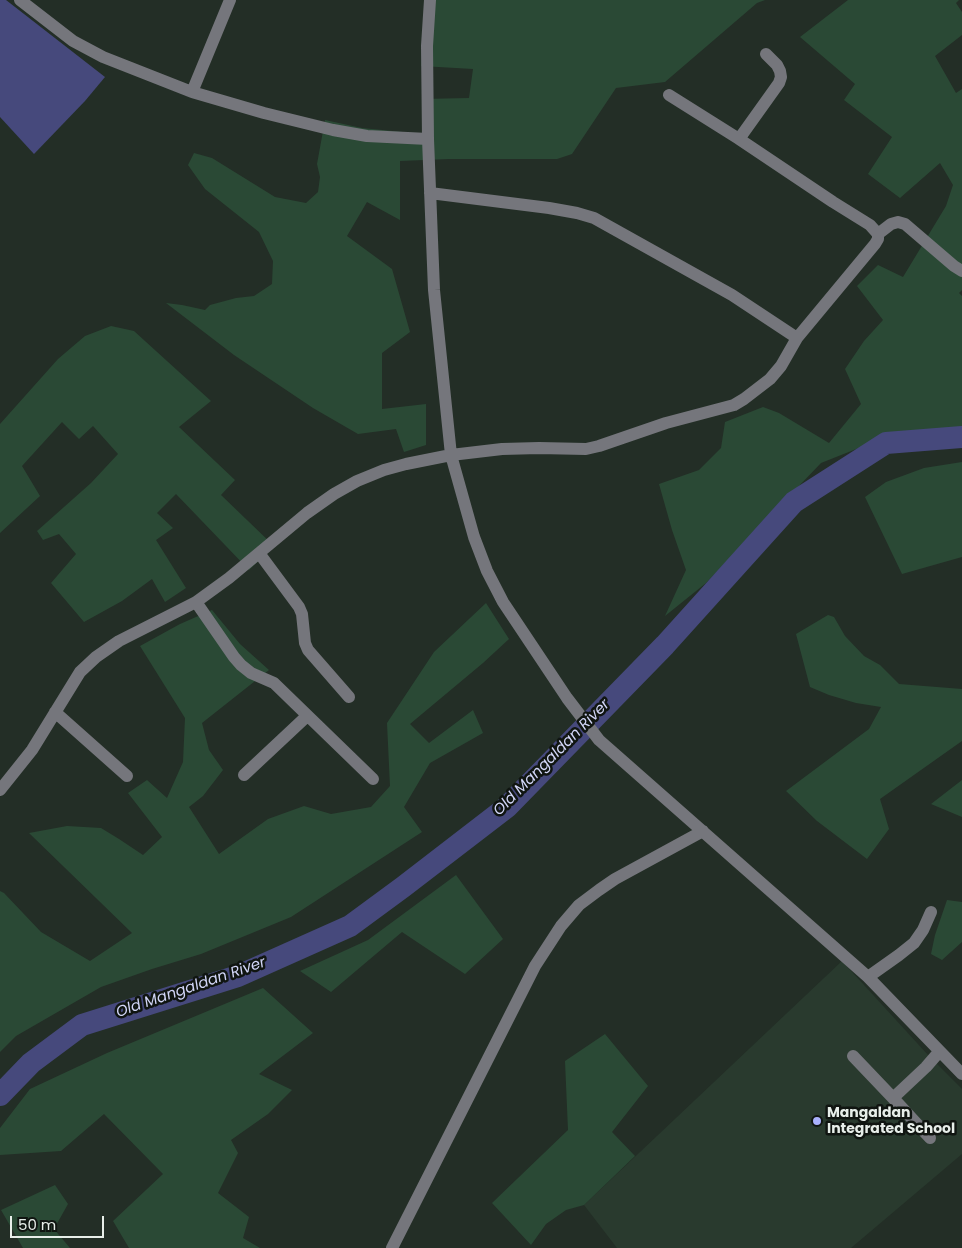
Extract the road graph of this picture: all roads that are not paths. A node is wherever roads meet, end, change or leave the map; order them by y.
1 (20, 0) edge
2 (230, 0) edge
3 (430, 0) edge
4 (766, 54) dead end
5 (192, 92) junction
6 (669, 95) dead end
7 (428, 139) junction
8 (739, 139) junction
9 (430, 192) junction
10 (878, 234) junction
11 (962, 271) edge
12 (797, 338) junction
13 (451, 455) junction
14 (259, 553) junction
15 (196, 602) junction
16 (349, 697) dead end
17 (56, 712) junction
18 (307, 716) junction
19 (127, 776) dead end
20 (244, 776) dead end
21 (373, 779) dead end
22 (0, 790) edge
23 (702, 831) junction
24 (931, 912) dead end
25 (868, 977) junction
26 (939, 1052) junction
27 (853, 1056) dead end
28 (962, 1074) edge
29 (894, 1098) junction
30 (930, 1138) dead end
31 (392, 1248) edge

1 - 5 street
2 - 5 street
3 - 7 street
4 - 8 street
5 - 7 street
6 - 8 street
7 - 9 street
8 - 10 street
9 - 12 street
9 - 13 street
10 - 11 street
10 - 12 street
12 - 13 street
13 - 14 street
13 - 23 street
14 - 15 street
14 - 16 street
15 - 17 street
15 - 18 street
17 - 19 street
17 - 22 street
18 - 20 street
18 - 21 street
23 - 25 street
23 - 31 street
24 - 25 street
25 - 26 street
26 - 28 street
26 - 29 street
27 - 29 street
29 - 30 street

